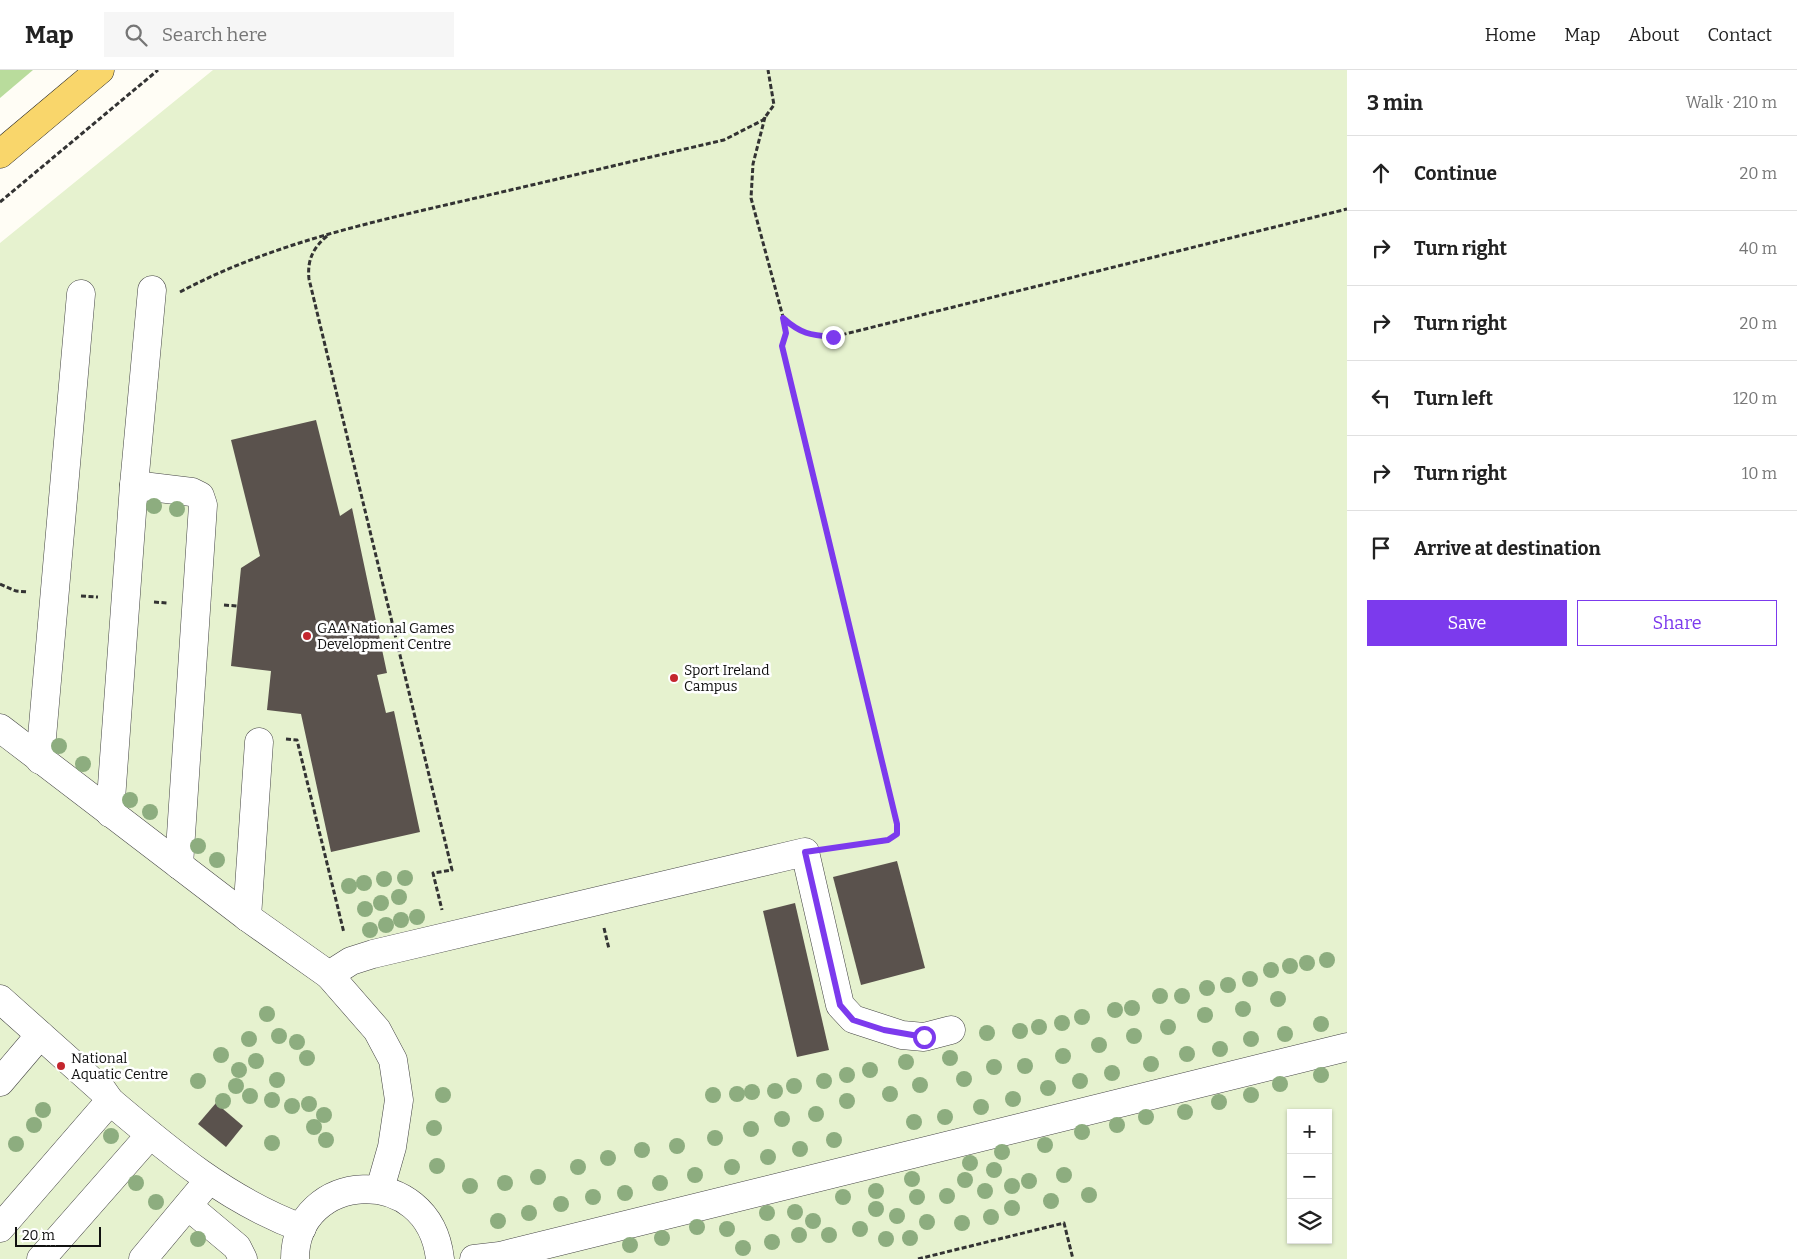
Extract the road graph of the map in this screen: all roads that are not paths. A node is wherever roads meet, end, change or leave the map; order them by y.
1 (100, 70) edge
2 (0, 154) edge
3 (81, 294) dead end
4 (151, 298) road end
5 (134, 485) junction
6 (0, 728) edge
7 (259, 742) road end
8 (40, 760) junction
9 (110, 813) junction
10 (179, 865) junction
11 (246, 917) junction
12 (340, 968) junction
13 (0, 999) edge
14 (951, 1030) dead end
15 (40, 1035) junction
16 (1347, 1048) edge
17 (0, 1082) edge
18 (110, 1101) junction
19 (150, 1135) junction
20 (208, 1180) junction
21 (380, 1189) junction
22 (188, 1206) junction
23 (0, 1228) edge
24 (302, 1228) junction
25 (40, 1259) edge
26 (143, 1259) edge
27 (243, 1259) edge
28 (295, 1259) edge
29 (440, 1259) edge
30 (474, 1259) edge

1 - 2 main road
3 - 8 lane
4 - 5 lane
5 - 9 lane
5 - 10 lane
6 - 8 lane
7 - 11 lane
8 - 9 lane
9 - 10 lane
10 - 11 lane
11 - 12 lane
12 - 14 lane
12 - 21 lane
13 - 15 lane
15 - 17 lane
15 - 18 lane
16 - 30 lane
18 - 19 lane
18 - 23 lane
19 - 20 lane
19 - 25 lane
20 - 22 lane
20 - 24 lane
21 - 24 lane
21 - 29 lane
22 - 26 lane
22 - 27 lane
24 - 28 lane

